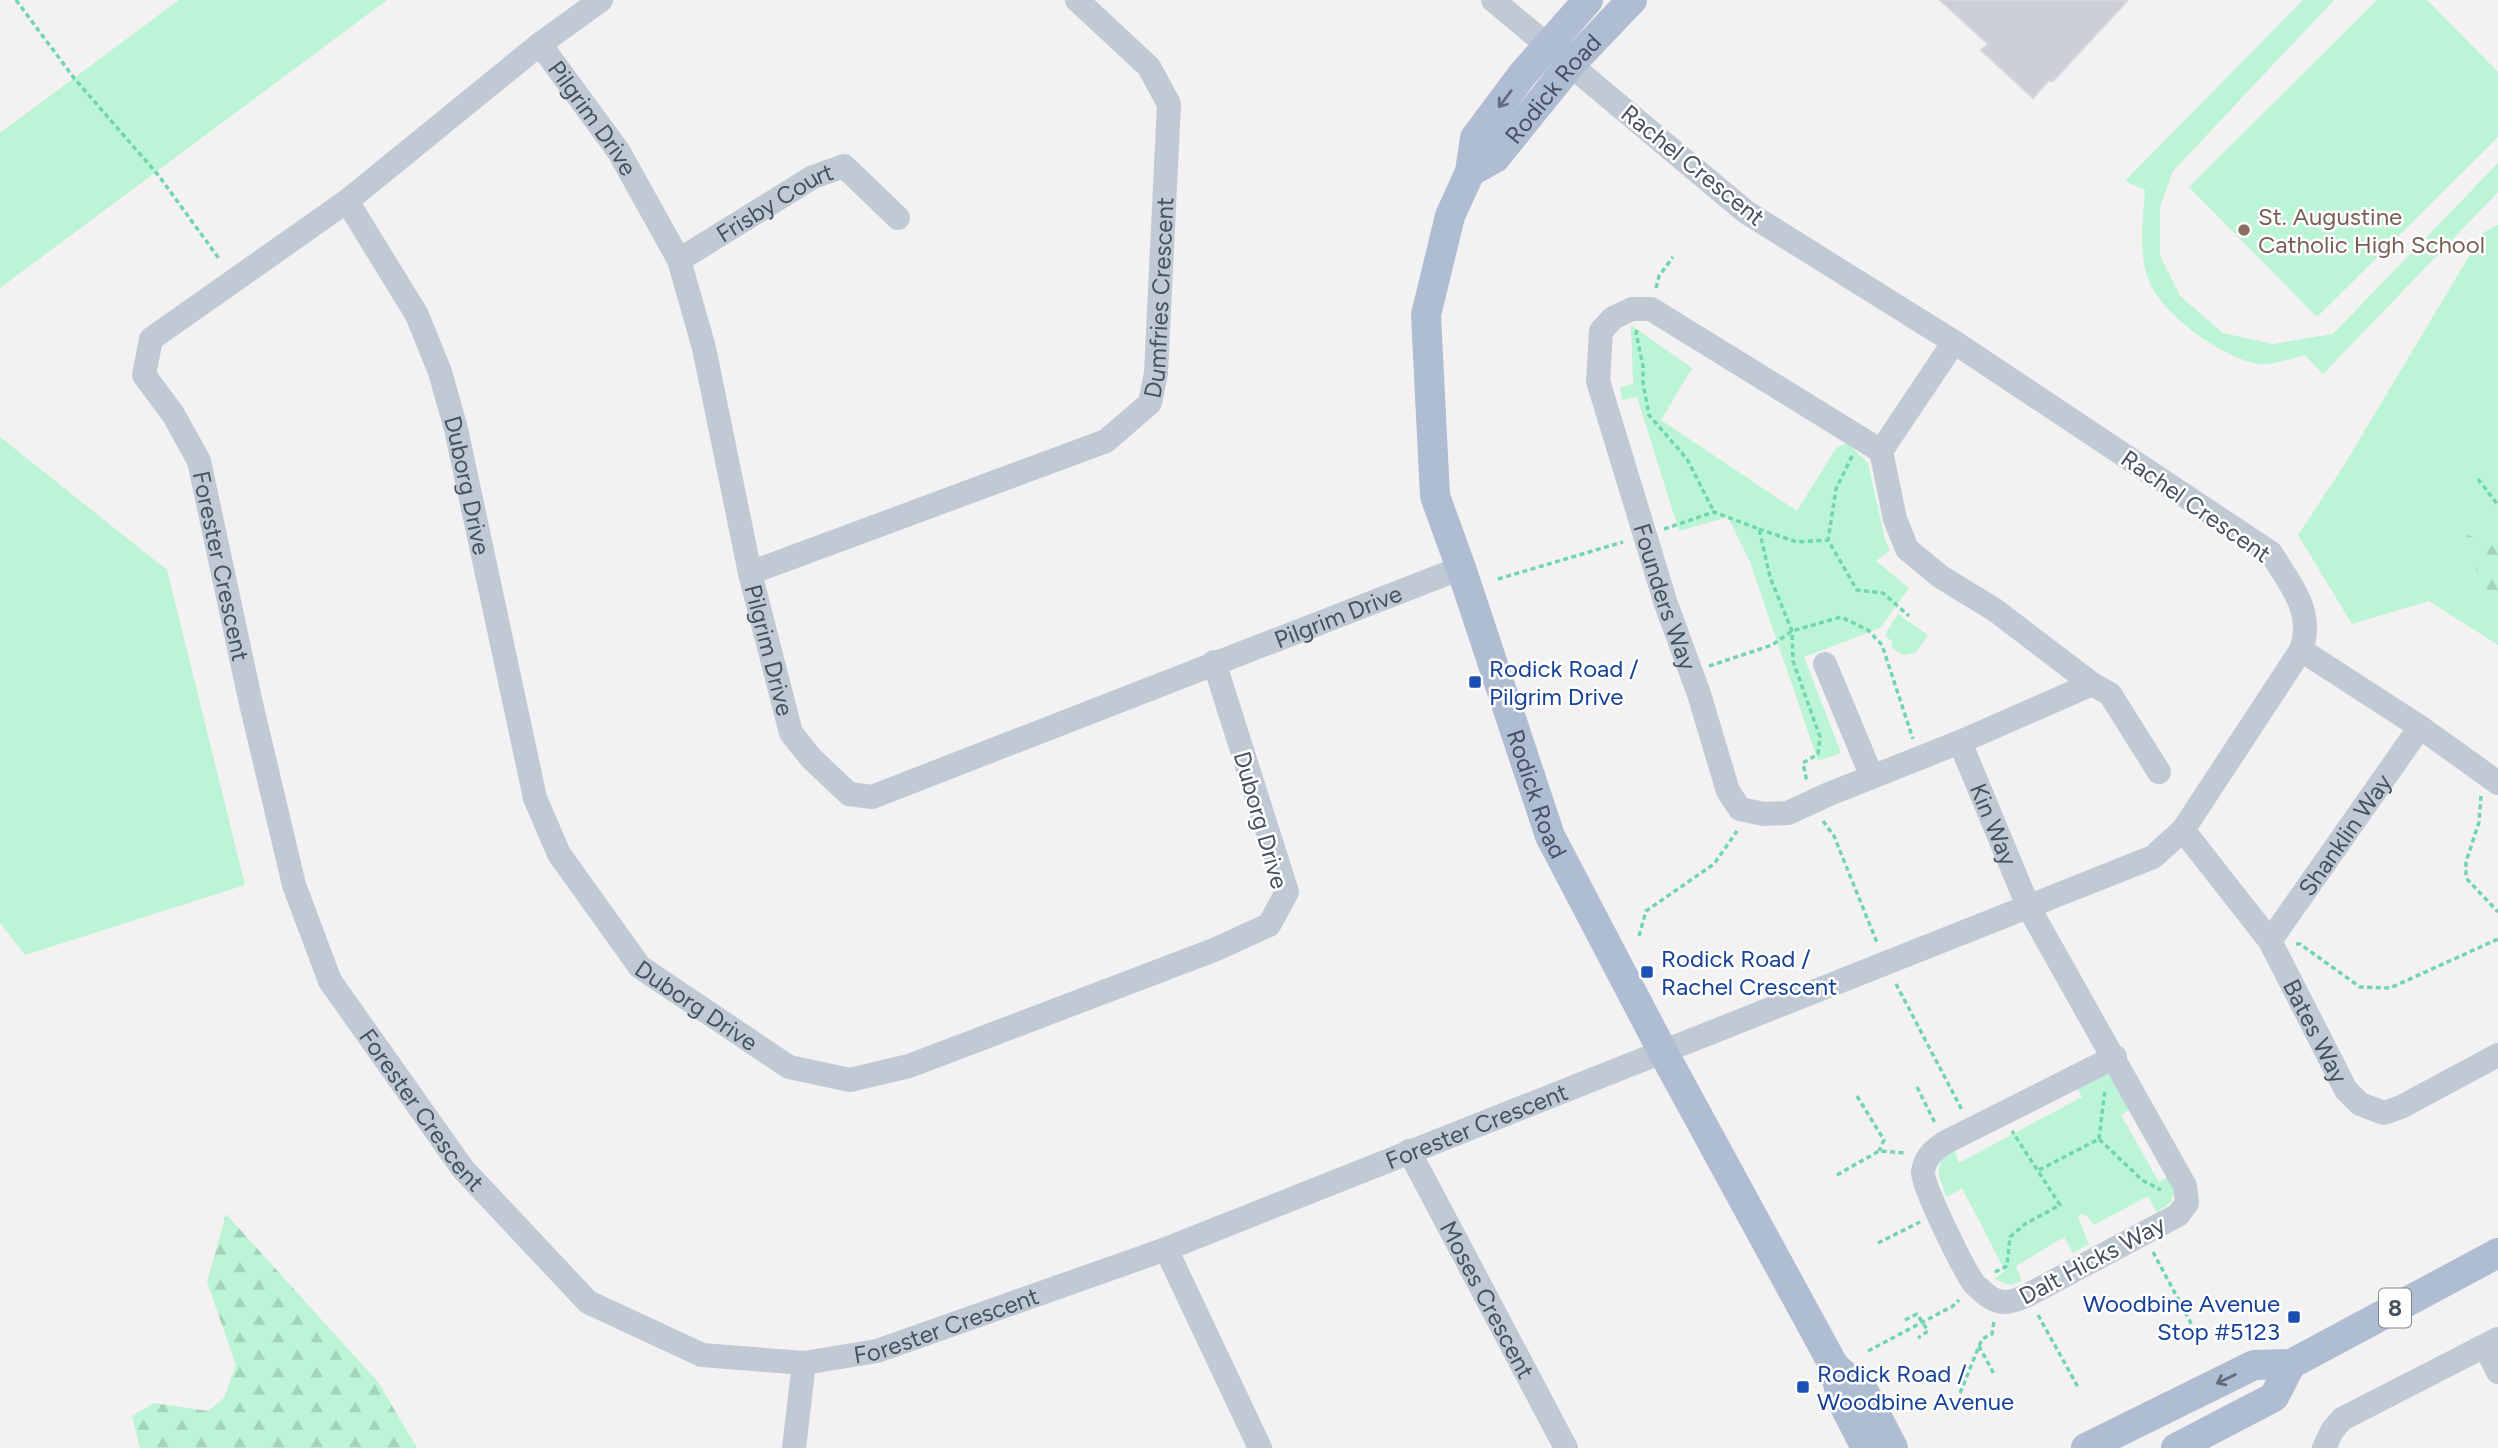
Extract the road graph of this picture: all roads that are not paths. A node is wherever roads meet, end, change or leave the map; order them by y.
1 (601, 0) edge
2 (1077, 0) edge
3 (1493, 0) edge
4 (1588, 0) edge
5 (1632, 0) edge
6 (540, 44) junction
7 (1559, 55) junction
8 (346, 201) junction
9 (898, 218) dead end
10 (679, 260) junction
11 (1954, 342) junction
12 (1873, 447) junction
13 (1461, 568) junction
14 (750, 573) junction
15 (2301, 650) junction
16 (1214, 663) junction
17 (1825, 664) dead end
18 (2092, 684) junction
19 (2420, 727) junction
20 (1960, 742) junction
21 (2159, 772) dead end
22 (1872, 777) junction
23 (2490, 777) edge
24 (2183, 830) junction
25 (2028, 906) junction
26 (2270, 941) junction
27 (1663, 1052) junction
28 (2498, 1055) edge
29 (2111, 1059) junction
30 (1409, 1151) junction
31 (1166, 1249) junction
32 (2498, 1253) edge
33 (2491, 1343) edge
34 (804, 1363) junction
35 (2291, 1364) junction
36 (1834, 1366) junction
37 (2498, 1372) edge
38 (794, 1448) edge
39 (1260, 1448) edge
40 (1566, 1448) edge
41 (1866, 1448) edge
42 (1893, 1448) edge
43 (2087, 1448) edge
44 (2176, 1448) edge
45 (2324, 1448) edge

1 - 6 street, Forester Crescent
2 - 14 street, Dumfries Crescent
3 - 7 street, Rachel Crescent
4 - 7 main road, Rodick Road
5 - 7 main road, Rodick Road
6 - 8 street, Forester Crescent
6 - 10 street, Pilgrim Drive
7 - 11 street, Rachel Crescent
7 - 13 main road, Rodick Road
8 - 16 street, Duborg Drive
8 - 34 street, Forester Crescent
9 - 10 street, Frisby Court
10 - 14 street, Pilgrim Drive
11 - 12 street
11 - 15 street, Rachel Crescent
12 - 18 street
12 - 22 street, Founders Way
13 - 16 street, Pilgrim Drive
13 - 27 main road, Rodick Road
14 - 16 street, Pilgrim Drive
15 - 19 street
15 - 24 street, Rachel Crescent
17 - 22 street
18 - 20 street
18 - 21 street
19 - 23 street
19 - 26 street, Shanklin Way
20 - 22 street
20 - 25 street, Kin Way
24 - 25 street, Rachel Crescent
24 - 26 street, Bates Way
25 - 27 street, Rachel Crescent
25 - 29 street, Dalt Hicks Way
26 - 28 street, Bates Way
27 - 30 street, Forester Crescent
27 - 36 main road, Rodick Road
29 - 29 street, Dalt Hicks Way
30 - 31 street, Forester Crescent
30 - 40 street, Moses Crescent
31 - 34 street, Forester Crescent
31 - 39 street
32 - 35 main road, 8
33 - 37 street
33 - 45 street
34 - 38 street
35 -> 43 main road, 8
35 - 44 main road
36 - 41 main road, Rodick Road
36 - 42 main road, Rodick Road

